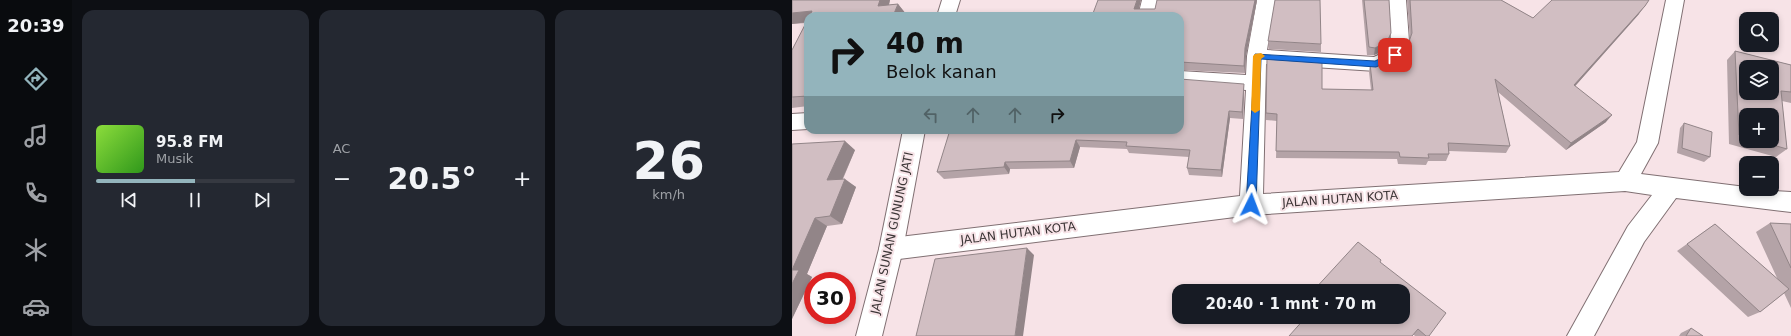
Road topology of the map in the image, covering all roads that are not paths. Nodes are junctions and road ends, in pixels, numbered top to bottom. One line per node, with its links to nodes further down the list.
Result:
1 (951, 0): 6 (street)
2 (1151, 0): 7 (street)
3 (1266, 0): 8 (street)
4 (1397, 0): 8 (street)
5 (1675, 0): 14 (street)
6 (947, 12)
7 (1148, 12)
8 (1257, 56): 10 (street)
9 (1184, 78): 10 (street)
10 (1256, 83): 17 (street)
11 (804, 121): 12 (street)
12 (792, 122)
13 (913, 134): 18 (street, JALAN SUNAN GUNUNG JATI)
14 (1625, 181): 15 (street, JALAN HUTAN KOTA); 17 (street, JALAN HUTAN KOTA)
15 (1671, 188): 16 (street, JALAN HUTAN KOTA); 20 (street)
16 (1791, 202)
17 (1251, 205): 18 (street, JALAN HUTAN KOTA)
18 (891, 249): 19 (street, JALAN SUNAN GUNUNG JATI)
19 (869, 336)
20 (1580, 336)

